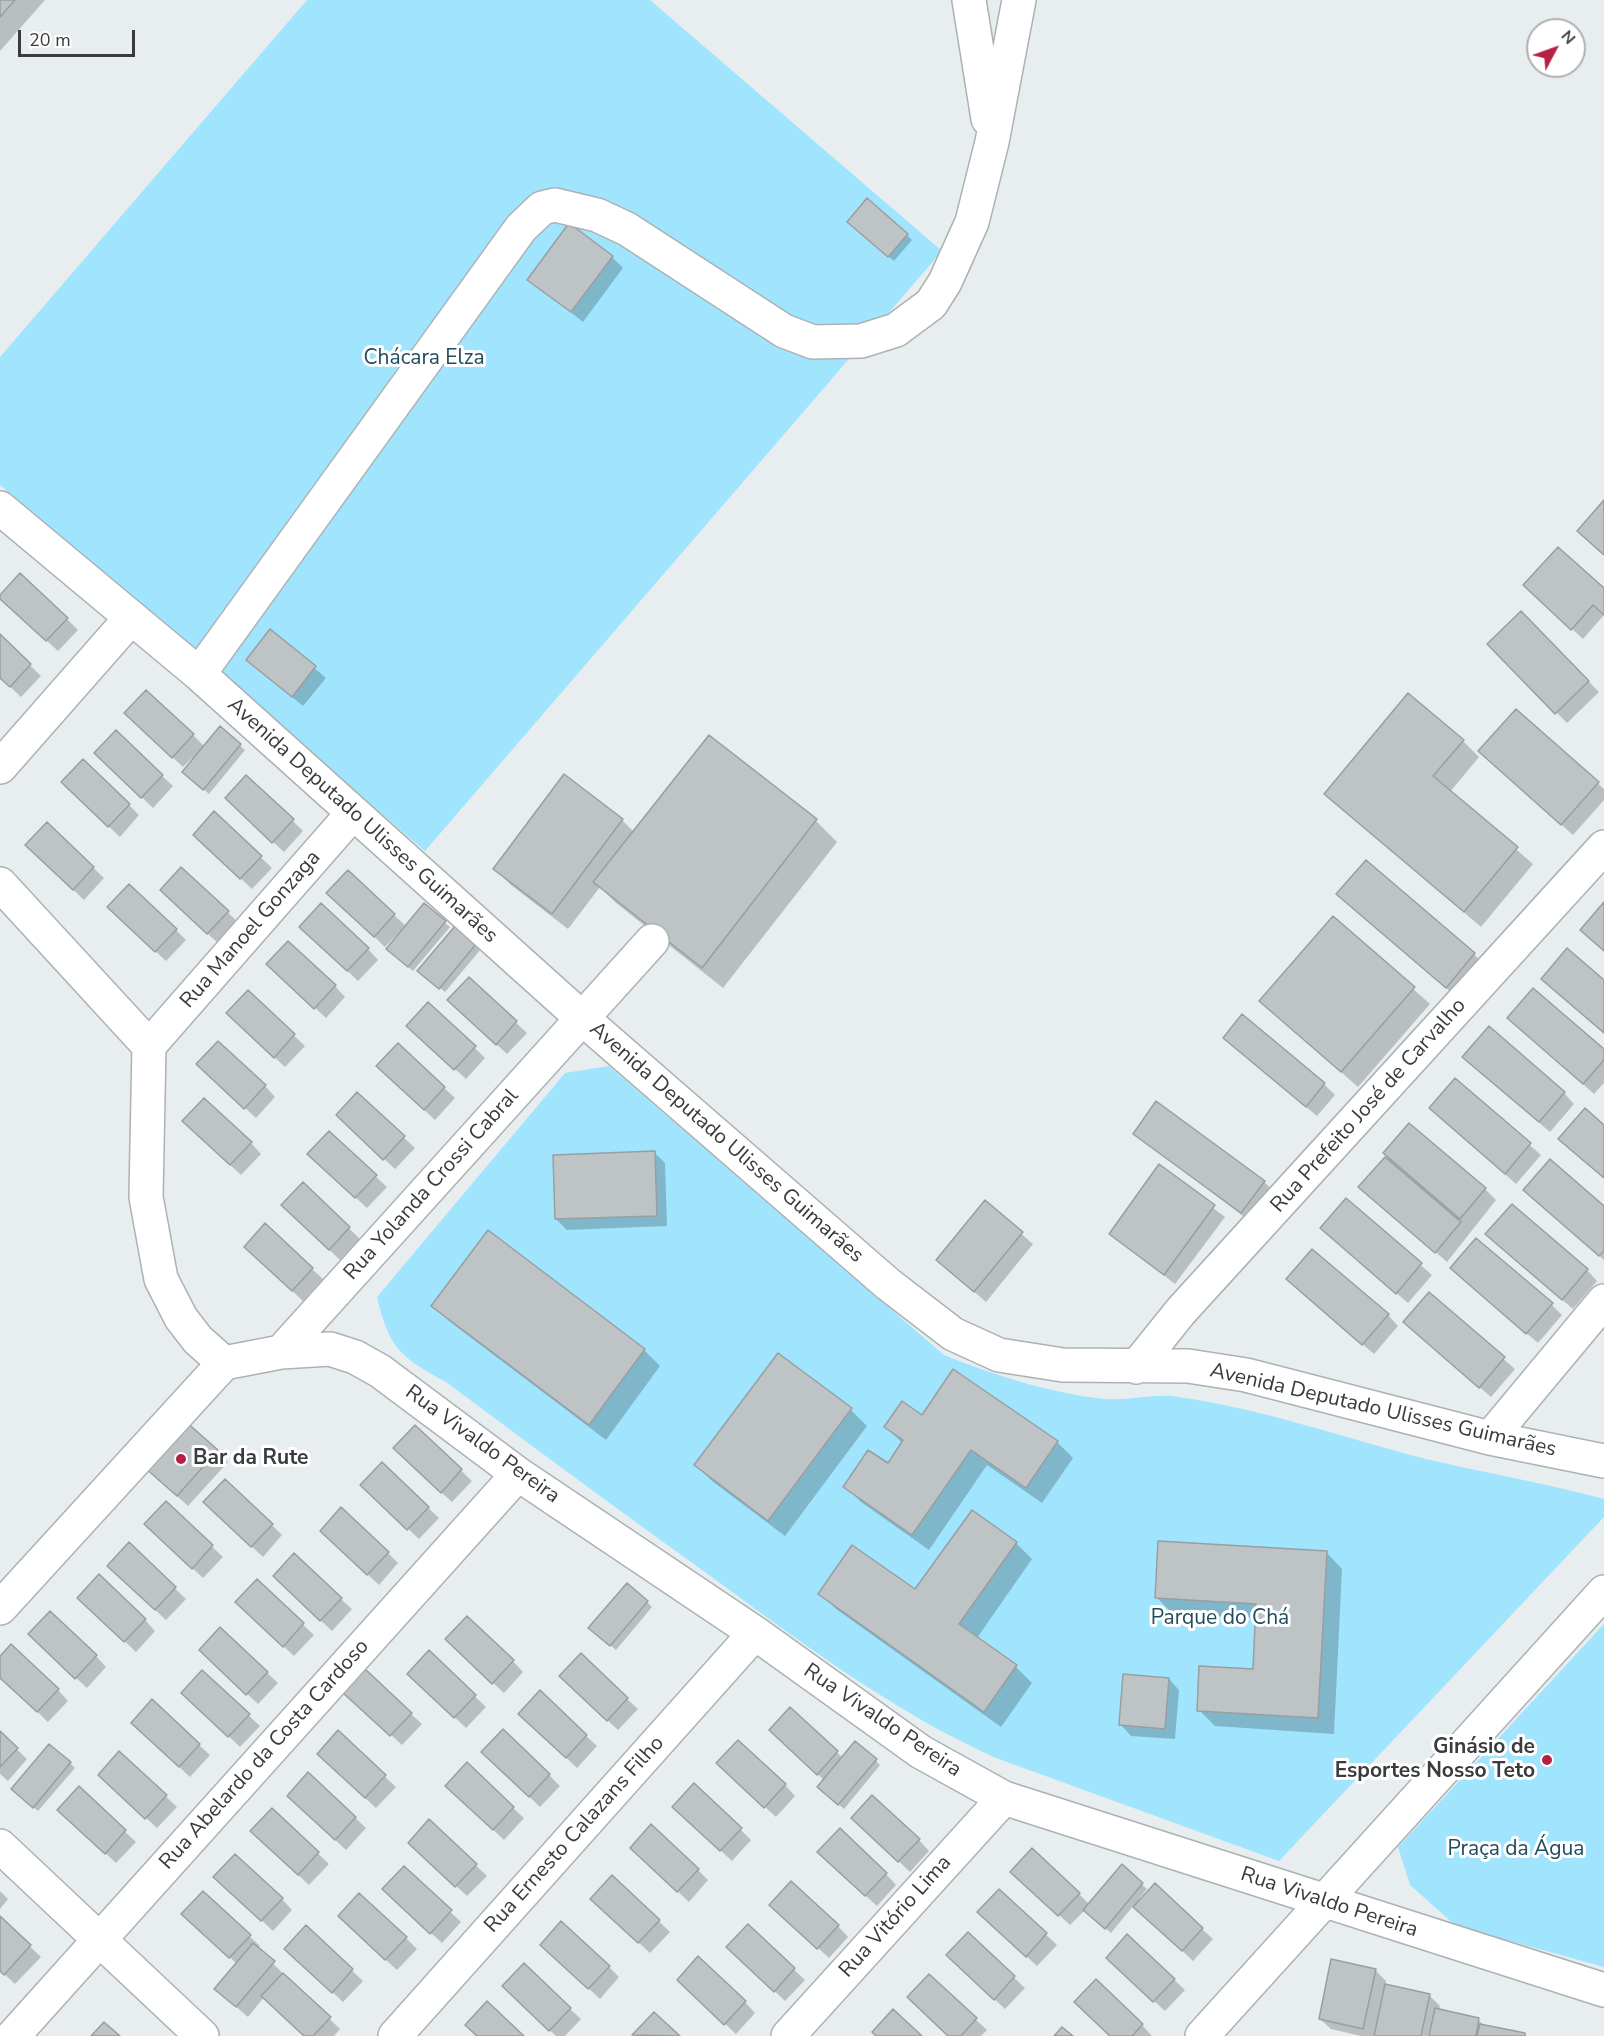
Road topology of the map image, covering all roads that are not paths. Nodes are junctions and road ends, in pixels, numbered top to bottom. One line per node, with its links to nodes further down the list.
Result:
1 (969, 0): 3 (street)
2 (1019, 0): 3 (street)
3 (992, 142): 6 (street)
4 (0, 508): 5 (street, Avenida Deputado Ulisses Guimarães)
5 (131, 618): 6 (street, Avenida Deputado Ulisses Guimarães); 7 (street)
6 (199, 674): 8 (street, Avenida Deputado Ulisses Guimarães)
7 (0, 767)
8 (353, 813): 12 (street, Avenida Deputado Ulisses Guimarães); 13 (street, Rua Manoel Gonzaga)
9 (1604, 847): 17 (street, Rua Prefeito José de Carvalho)
10 (0, 884): 13 (street)
11 (652, 941): 12 (street, Rua Yolanda Crossi Cabral)
12 (583, 1019): 15 (street, Rua Yolanda Crossi Cabral); 17 (street, Avenida Deputado Ulisses Guimarães)
13 (149, 1046): 16 (street)
14 (1604, 1301): 18 (street)
15 (281, 1352): 16 (street, Rua Vivaldo Pereira); 20 (street, Rua Vivaldo Pereira)
16 (224, 1363): 22 (street)
17 (1136, 1367): 18 (street, Avenida Deputado Ulisses Guimarães)
18 (1490, 1438): 19 (street, Avenida Deputado Ulisses Guimarães)
19 (1604, 1461)
20 (518, 1474): 23 (street, Rua Vivaldo Pereira); 27 (street, Rua Abelardo da Costa Cardoso)
21 (1604, 1592): 26 (street)
22 (0, 1608)
23 (755, 1634): 24 (street, Rua Vivaldo Pereira); 31 (street, Rua Ernesto Calazans Filho)
24 (1004, 1798): 26 (street, Rua Vivaldo Pereira); 32 (street, Rua Vitório Lima)
25 (0, 1846): 27 (street)
26 (1322, 1901): 28 (street, Rua Vivaldo Pereira); 33 (street)
27 (100, 1940): 29 (street, Rua Abelardo da Costa Cardoso); 30 (street)
28 (1604, 1990)
29 (13, 2036)
30 (202, 2036)
31 (395, 2036)
32 (788, 2036)
33 (1202, 2036)

